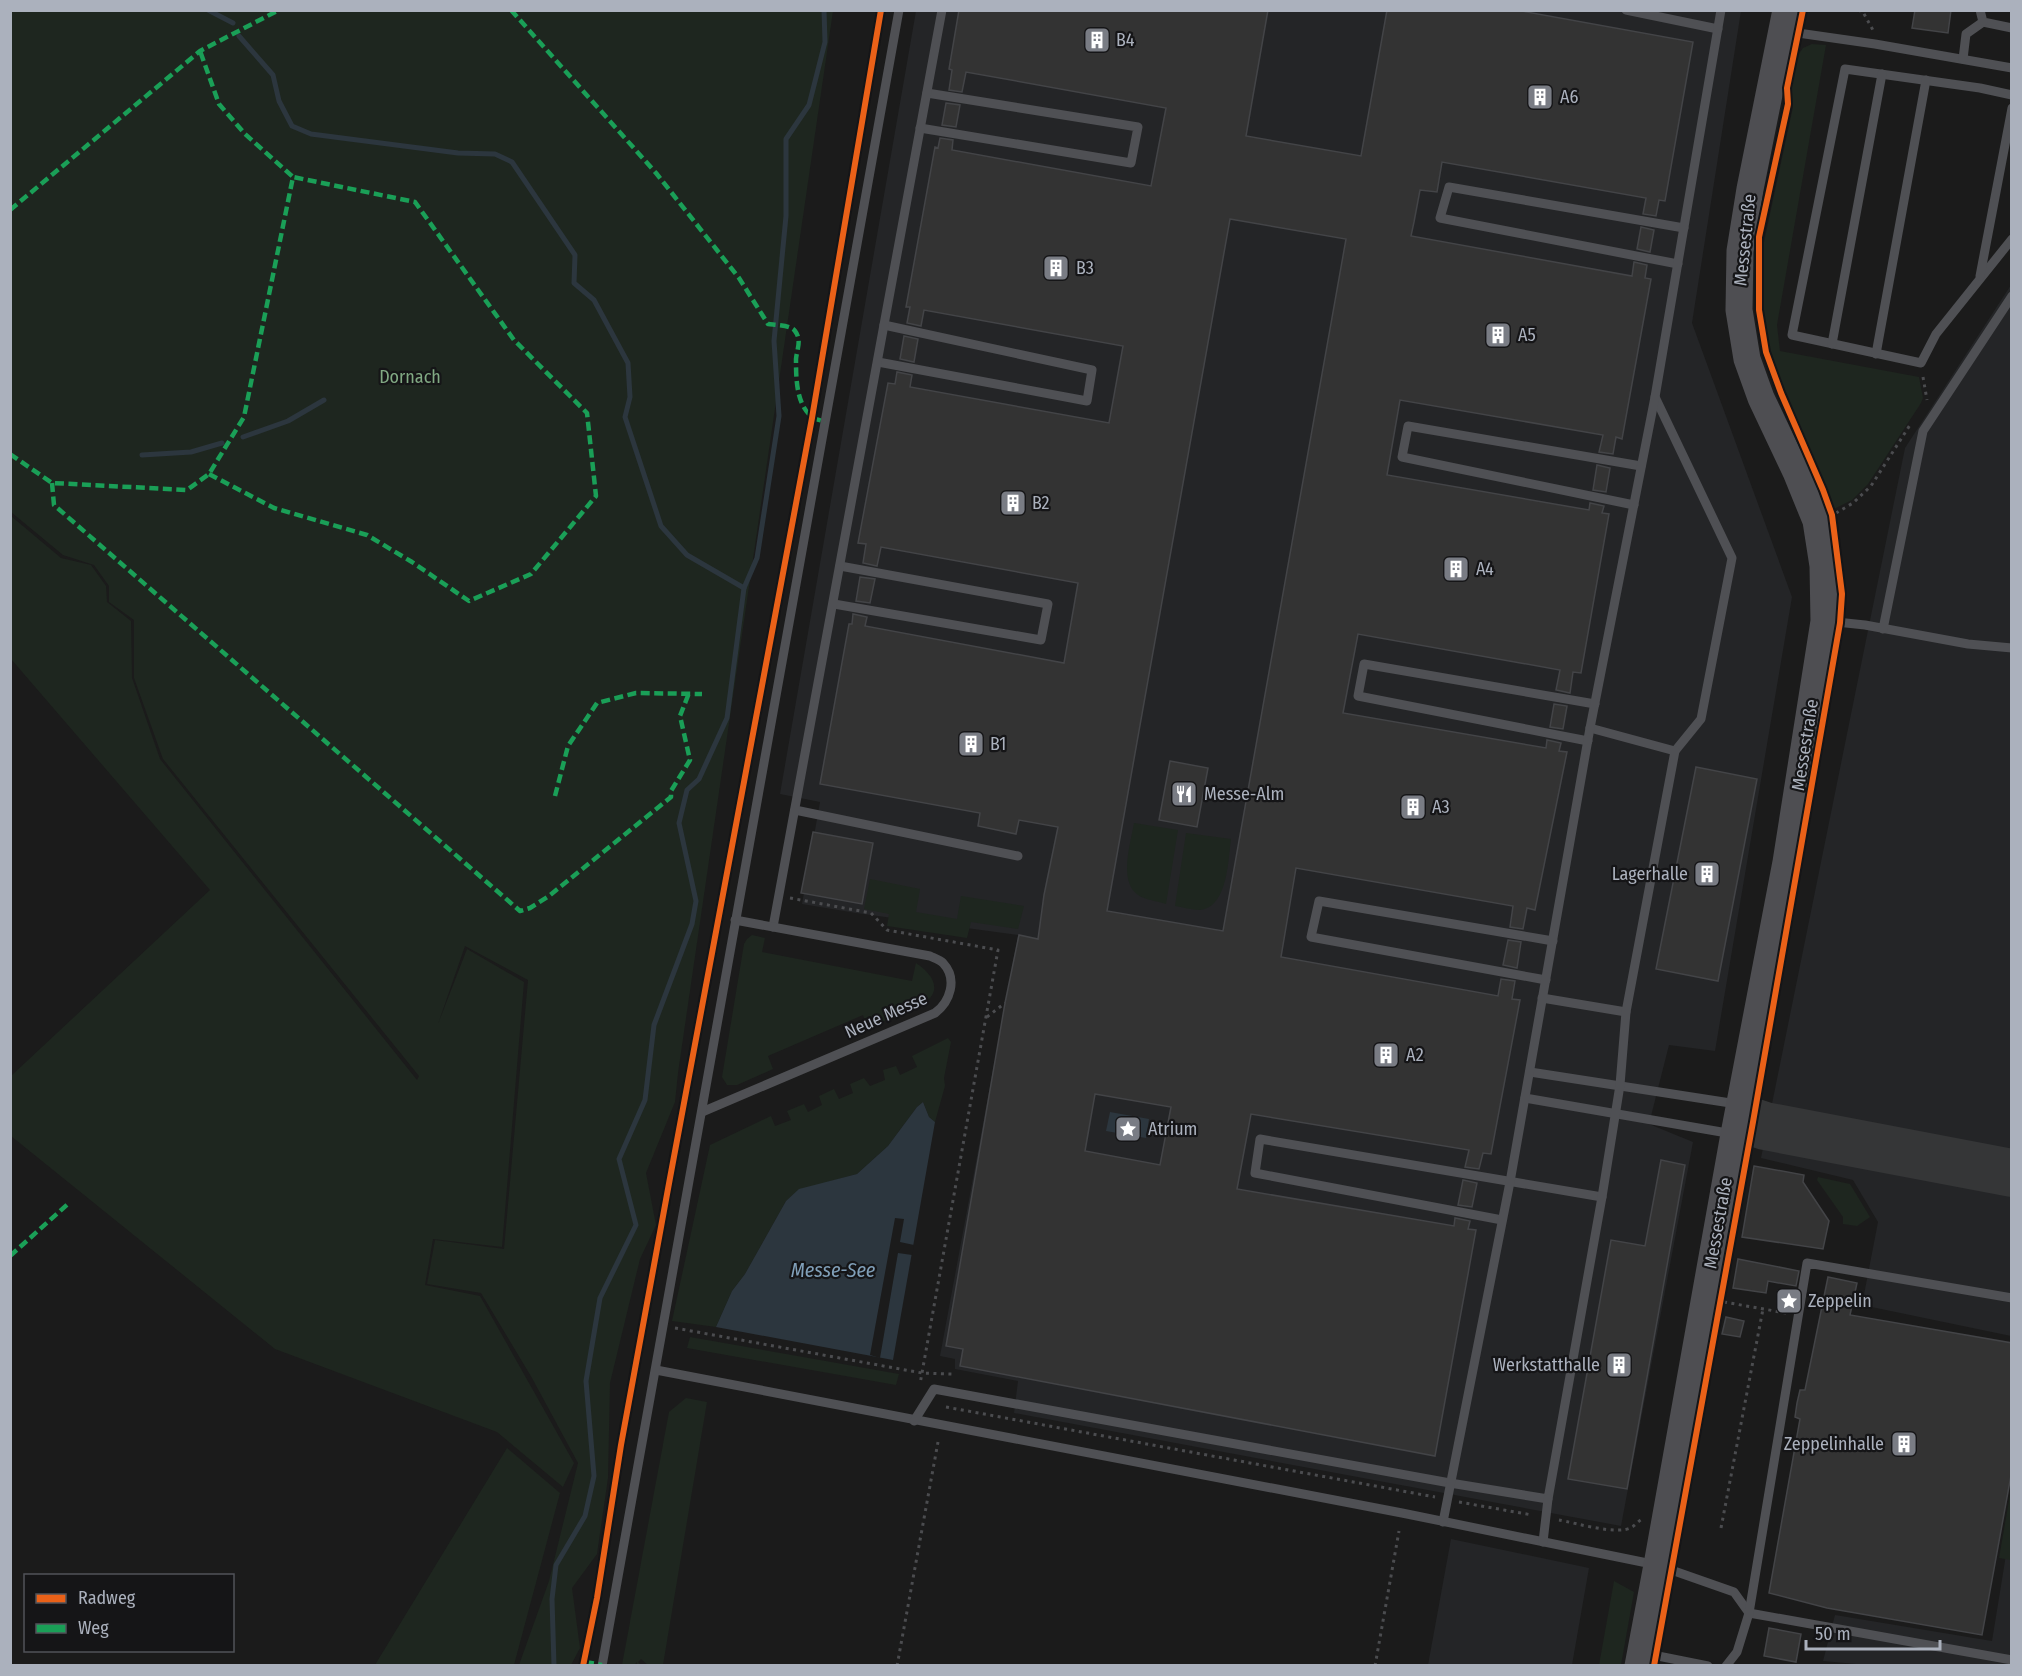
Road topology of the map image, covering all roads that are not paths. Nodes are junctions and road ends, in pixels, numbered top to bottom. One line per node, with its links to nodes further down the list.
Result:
1 (899, 10): 41 (lane)
2 (942, 10): 14 (lane)
3 (1626, 10): 9 (lane)
4 (1721, 10): 9 (lane)
5 (1980, 10): 7 (lane)
6 (1784, 21): 10 (lane); 32 (street, Messestraße)
7 (1983, 22): 8 (lane); 10 (lane)
8 (2011, 28)
9 (1718, 29): 18 (lane)
10 (1963, 59): 11 (lane)
11 (2012, 68)
12 (1882, 74): 13 (lane); 24 (lane); 24 (lane)
13 (1926, 80): 15 (lane); 25 (lane)
14 (927, 93): 17 (lane); 17 (lane)
15 (2012, 95)
16 (2012, 108): 21 (lane)
17 (920, 128): 23 (lane)
18 (1684, 228): 20 (lane); 20 (lane)
19 (2012, 239): 21 (lane)
20 (1678, 264): 27 (lane)
21 (1980, 279): 25 (lane)
22 (2012, 296): 33 (lane)
23 (884, 325): 26 (lane); 26 (lane)
24 (1832, 344): 25 (lane)
25 (1876, 354)
26 (878, 362): 30 (lane)
27 (1655, 397): 28 (lane); 38 (lane)
28 (1641, 466): 29 (lane); 29 (lane)
29 (1634, 505): 35 (lane)
30 (840, 566): 31 (lane); 31 (lane)
31 (834, 604): 39 (lane)
32 (1824, 621): 33 (lane); 52 (street, Messestraße)
33 (1883, 628): 34 (lane)
34 (2012, 648)
35 (1595, 704): 36 (lane); 37 (lane)
36 (1590, 728): 37 (lane); 38 (lane)
37 (1588, 741): 43 (lane)
38 (1675, 751): 46 (lane)
39 (795, 810): 40 (lane); 42 (lane)
40 (1018, 856)
41 (735, 920): 42 (lane, Neue Messe); 50 (lane)
42 (773, 927): 50 (lane, Neue Messe)
43 (1553, 941): 44 (lane); 44 (lane)
44 (1546, 980): 45 (lane)
45 (1542, 998): 46 (lane); 47 (lane)
46 (1626, 1012): 48 (lane)
47 (1530, 1072): 48 (lane); 49 (lane)
48 (1620, 1085): 51 (lane); 52 (lane)
49 (1525, 1098): 51 (lane); 53 (lane)
50 (702, 1112): 57 (lane)
51 (1616, 1114): 52 (lane); 54 (lane)
52 (1741, 1120): 63 (street, Messestraße)
53 (1510, 1182): 54 (lane); 55 (lane); 55 (lane)
54 (1602, 1197): 60 (lane)
55 (1502, 1220): 59 (lane)
56 (2012, 1298): 64 (lane)
57 (656, 1370): 58 (lane); 67 (lane)
58 (915, 1421): 59 (lane); 61 (lane)
59 (1450, 1483): 60 (lane); 61 (lane)
60 (1548, 1499): 62 (lane)
61 (1443, 1522): 62 (lane)
62 (1543, 1542): 63 (lane)
63 (1658, 1565): 64 (lane); 65 (street, Messestraße)
64 (1749, 1613): 66 (lane); 69 (lane)
65 (1639, 1659): 68 (lane)
66 (2012, 1660)
67 (602, 1665)
68 (1708, 1665)
69 (1726, 1665)

